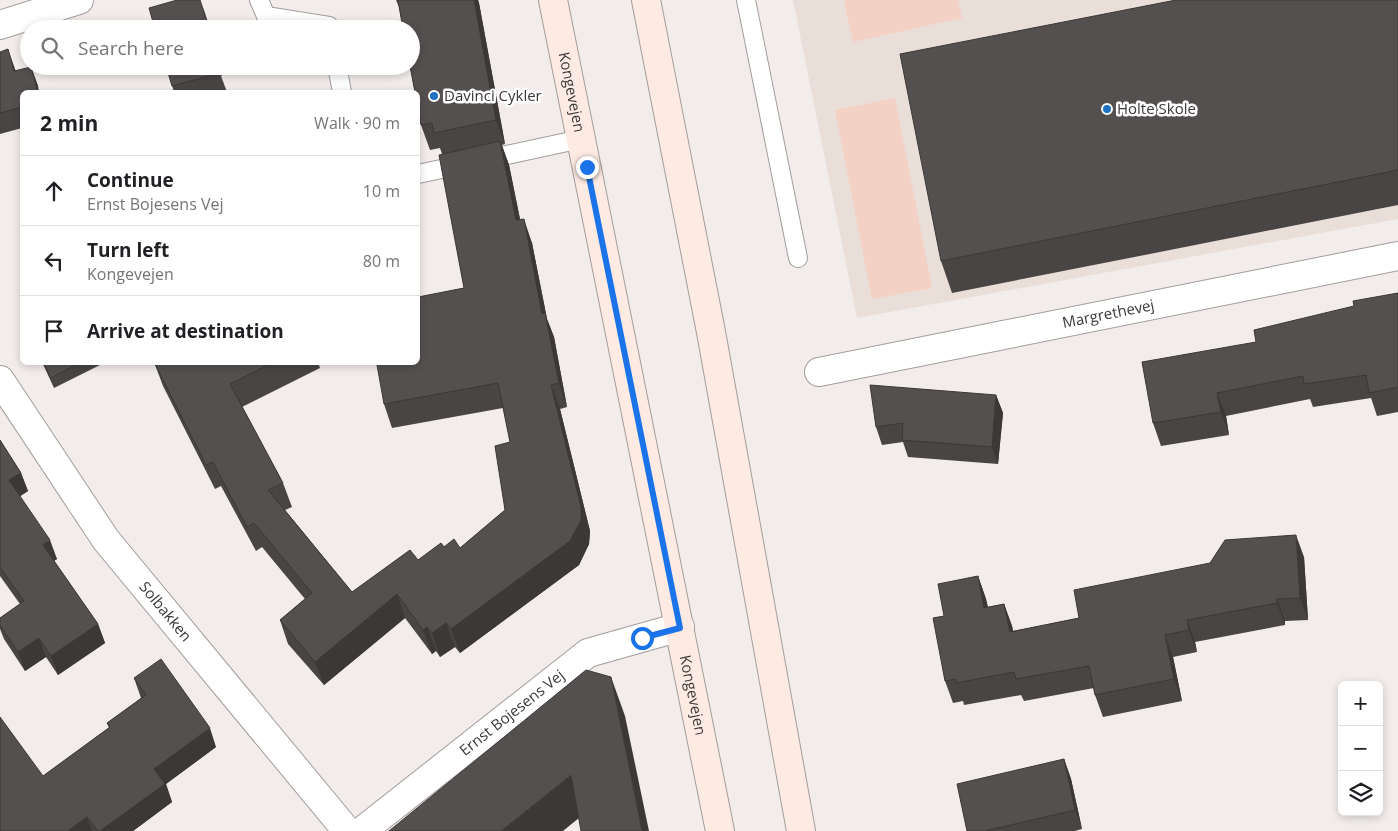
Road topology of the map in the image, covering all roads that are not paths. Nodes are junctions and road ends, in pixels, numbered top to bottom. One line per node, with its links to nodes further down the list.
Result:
1 (79, 0): 7 (street)
2 (259, 0): 6 (lane)
3 (553, 0): 10 (main road, Kongevejen)
4 (646, 0): 20 (main road)
5 (746, 0): 13 (lane)
6 (291, 20)
7 (0, 25)
8 (339, 75): 9 (lane)
9 (342, 90)
10 (581, 139): 11 (lane); 16 (main road, Kongevejen)
11 (420, 174)
12 (1398, 256): 14 (street, Margrethevej)
13 (798, 258)
14 (819, 372)
15 (0, 380): 17 (street, Solbakken)
16 (680, 628): 18 (street, Ernst Bojesens Vej); 19 (main road, Kongevejen)
17 (347, 831)
18 (362, 831)
19 (720, 831)
20 (801, 831)

